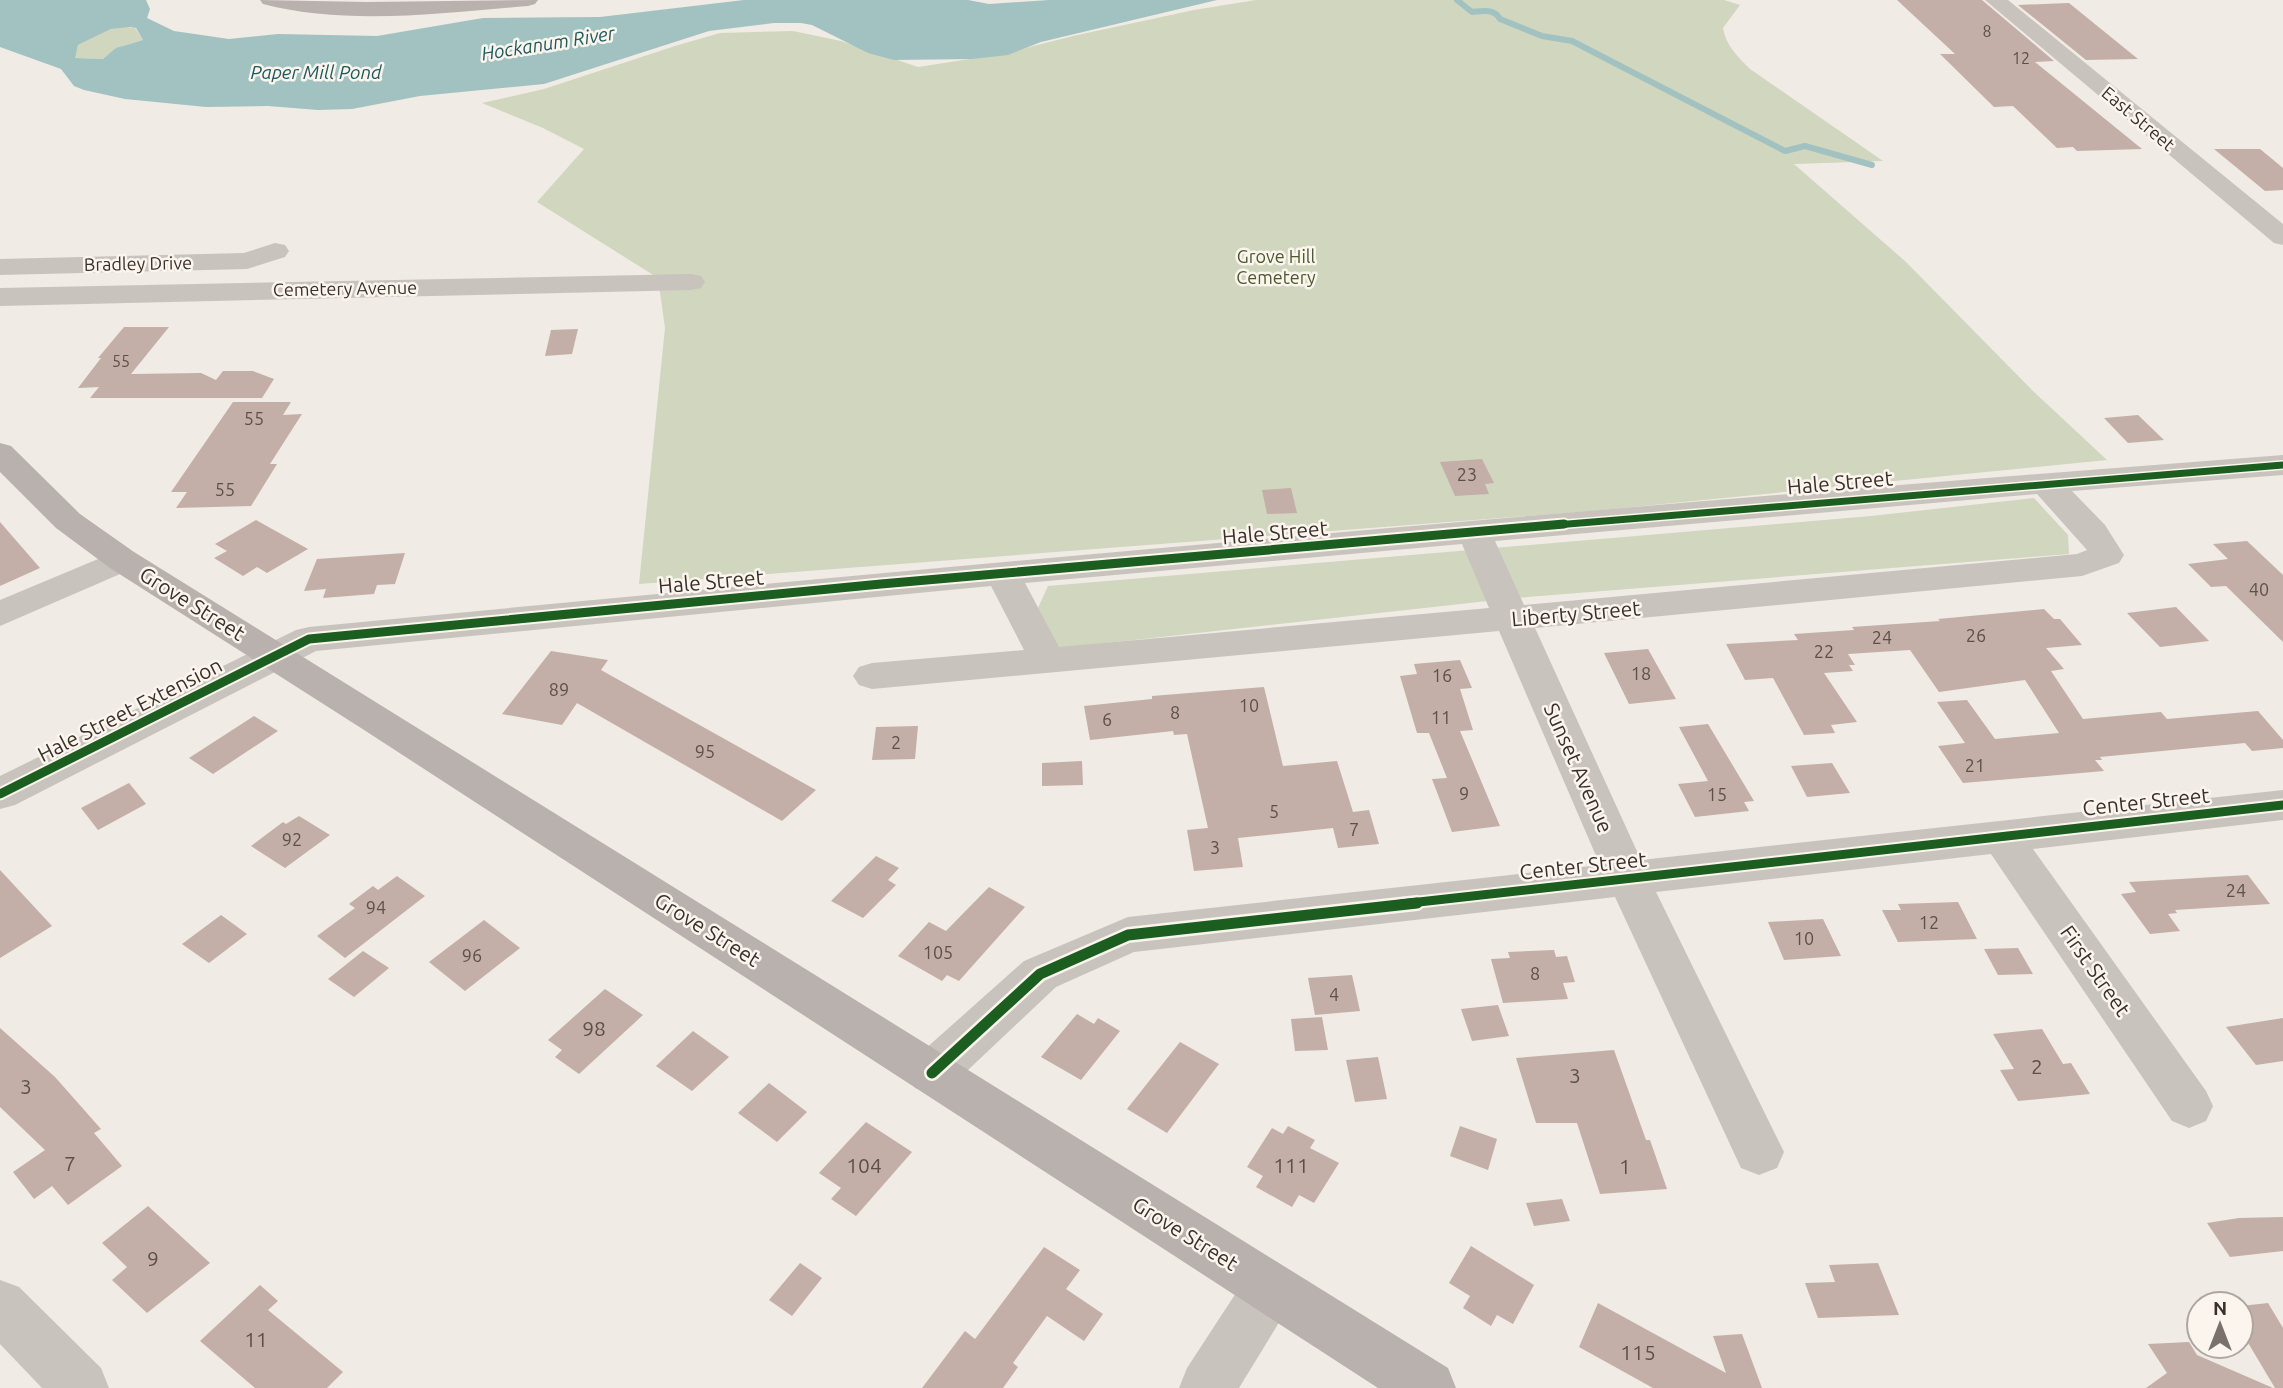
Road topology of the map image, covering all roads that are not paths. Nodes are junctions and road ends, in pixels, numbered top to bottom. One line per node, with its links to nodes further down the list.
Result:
1 (270, 0): 2 (main road)
2 (528, 0)
3 (1995, 0): 4 (street, East Street)
4 (2283, 237)
5 (275, 251): 6 (street, Bradley Drive)
6 (0, 267)
7 (691, 282): 8 (street, Cemetery Avenue)
8 (0, 297)
9 (0, 453): 13 (main road, Grove Street)
10 (2283, 465): 11 (street, Hale Street)
11 (2046, 483): 12 (street, Hale Street); 16 (street, Liberty Street)
12 (1474, 533): 14 (street, Hale Street); 16 (street, Sunset Avenue)
13 (122, 561): 15 (street); 17 (main road, Grove Street)
14 (1003, 574): 17 (street, Hale Street); 18 (street)
15 (0, 614)
16 (1511, 620): 18 (street, Liberty Street); 23 (street, Sunset Avenue)
17 (275, 656): 20 (street, Hale Street Extension); 24 (main road, Grove Street)
18 (1048, 661): 19 (street, Liberty Street)
19 (872, 676)
20 (0, 794)
21 (2283, 805): 22 (street, Center Street)
22 (2001, 836): 23 (street, Center Street); 25 (street, First Street)
23 (1628, 879): 24 (street, Center Street); 26 (street, Sunset Avenue)
24 (932, 1073): 27 (main road, Grove Street)
25 (2189, 1106)
26 (1759, 1152)
27 (1270, 1288): 30 (street); 31 (main road, Grove Street)
28 (0, 1306): 29 (street)
29 (81, 1388)
30 (1207, 1388)
31 (1428, 1388)

